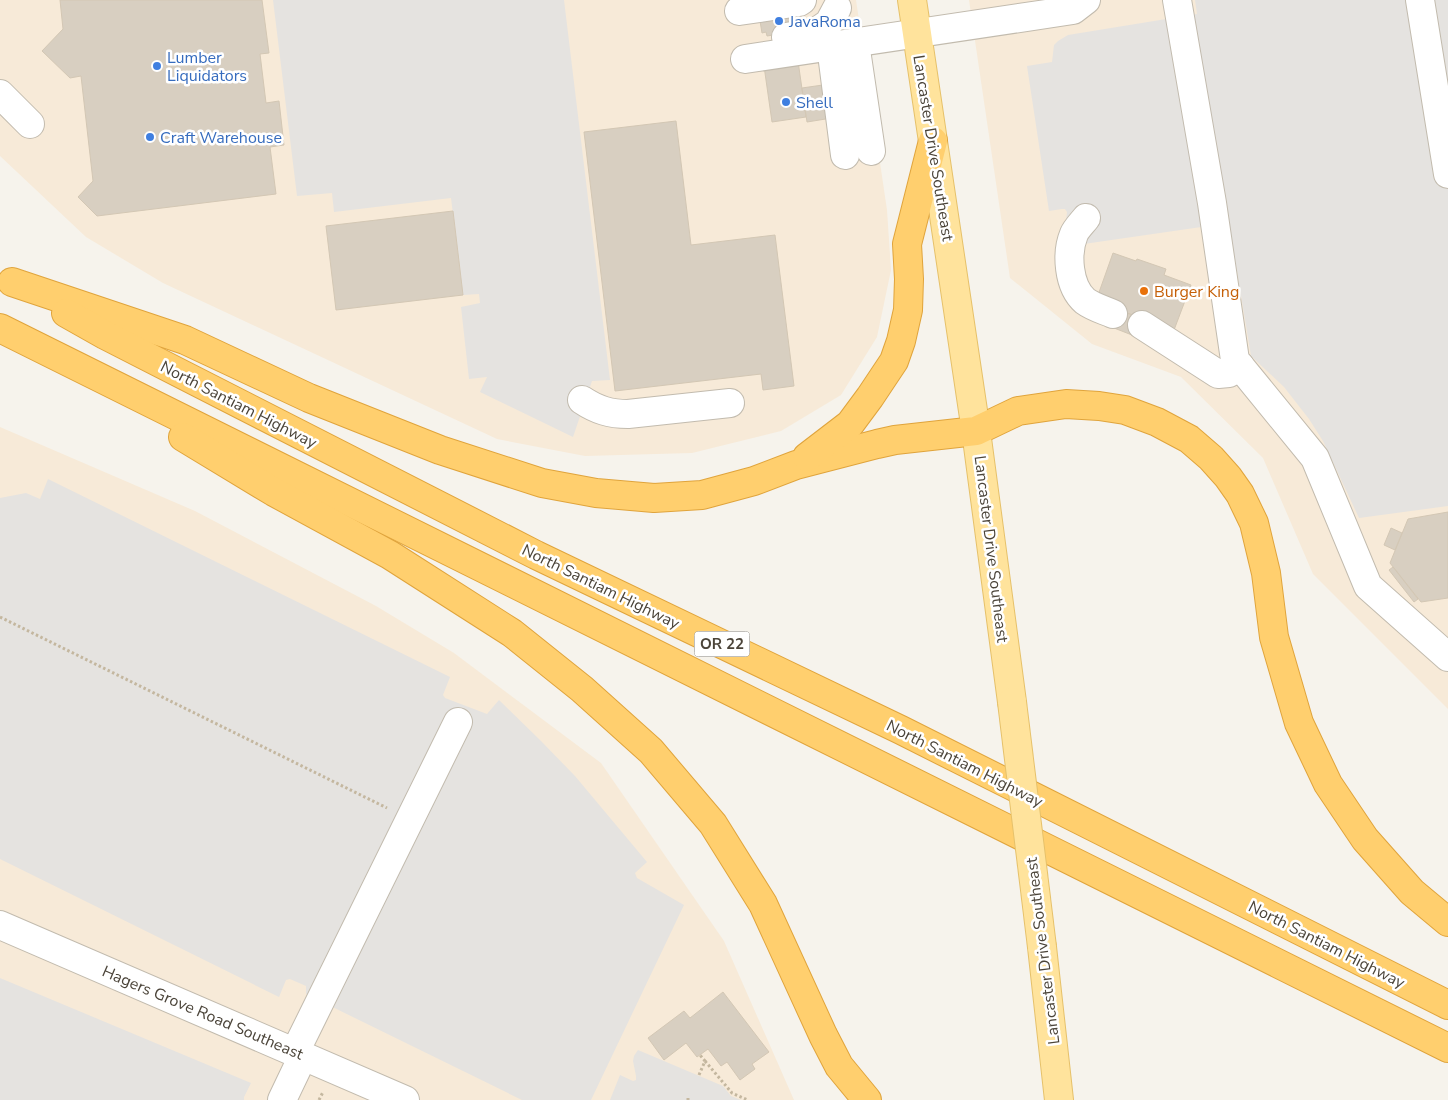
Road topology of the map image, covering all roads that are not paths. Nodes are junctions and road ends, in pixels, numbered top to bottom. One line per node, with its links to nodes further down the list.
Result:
1 (802, 0): 8 (street)
2 (912, 0): 9 (main road, Lancaster Drive Southeast)
3 (1086, 0): 7 (street)
4 (1177, 0): 21 (street)
5 (1420, 0): 14 (street)
6 (837, 4): 10 (street); 10 (street)
7 (1003, 10): 9 (street)
8 (739, 11)
9 (916, 34): 10 (street); 13 (main road, Lancaster Drive Southeast)
10 (836, 45): 10 (street)
11 (0, 94): 12 (street)
12 (30, 124)
13 (932, 141): 24 (main road, Lancaster Drive Southeast); 25 (highway)
14 (1448, 174)
15 (1086, 218): 17 (street)
16 (6, 279): 25 (highway); 30 (highway, North Santiam Highway / OR 22)
17 (1113, 314)
18 (1142, 324): 21 (street)
19 (0, 328): 20 (highway, OR 22)
20 (24, 340): 31 (highway, OR 22); 35 (highway)
21 (1240, 366): 26 (street)
22 (582, 400): 23 (street)
23 (730, 403)
24 (976, 431): 25 (highway); 28 (highway); 36 (main road, Lancaster Drive Southeast, bridge)
25 (796, 465)
26 (1448, 657)
27 (458, 722): 32 (street)
28 (1448, 922)
29 (0, 925): 32 (street, Hagers Grove Road Southeast)
30 (1448, 1005)
31 (1448, 1048)
32 (299, 1054): 33 (street); 34 (street, Hagers Grove Road Southeast)
33 (282, 1100)
34 (405, 1100)
35 (867, 1100)
36 (1059, 1100)

